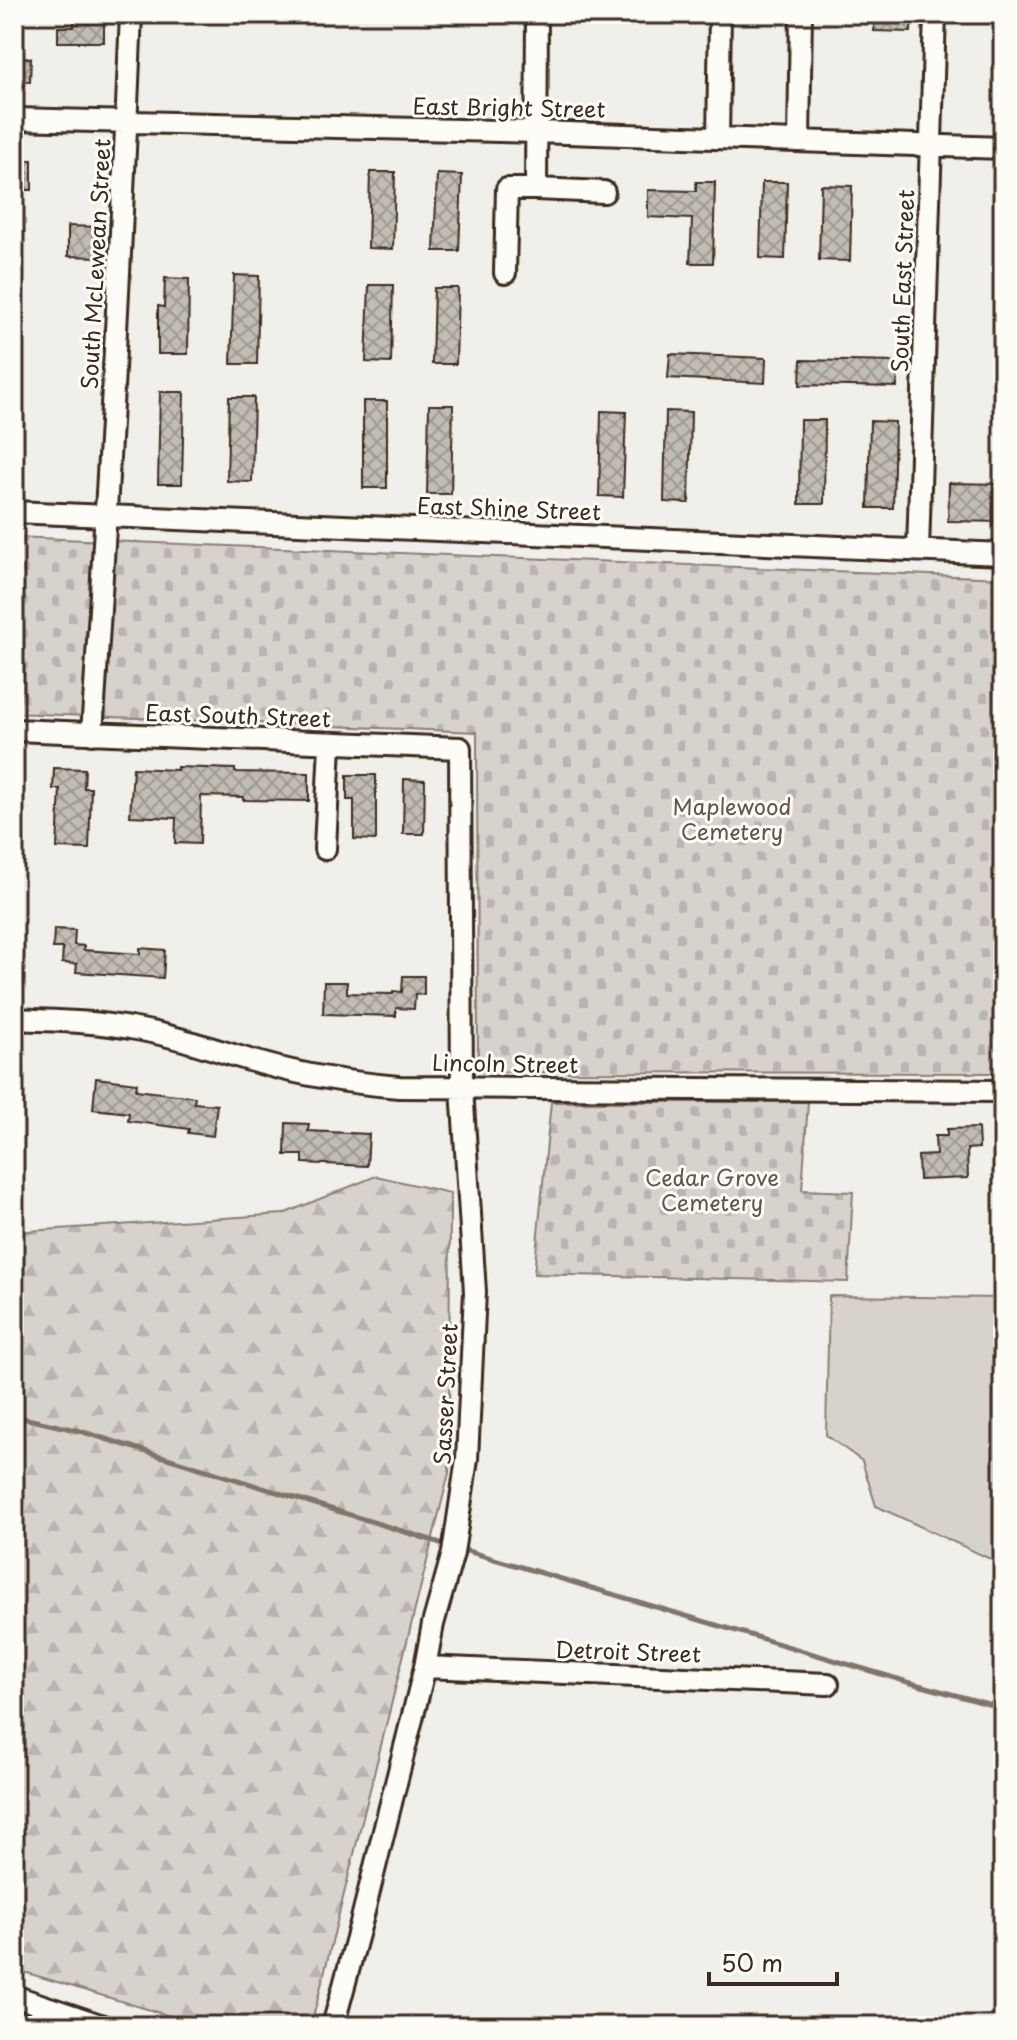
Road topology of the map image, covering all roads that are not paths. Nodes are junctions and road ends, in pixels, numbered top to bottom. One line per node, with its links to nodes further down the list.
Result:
1 (131, 14): 7 (street, South McLewean Street)
2 (537, 14): 8 (street)
3 (720, 14): 9 (street)
4 (801, 14): 10 (street)
5 (935, 14): 11 (street, South East Street)
6 (14, 119): 7 (street, East Bright Street)
7 (127, 123): 8 (street, East Bright Street); 17 (street, South McLewean Street)
8 (537, 132): 9 (street, East Bright Street); 13 (street)
9 (718, 138): 10 (street, East Bright Street)
10 (799, 141): 11 (street, East Bright Street)
11 (931, 146): 12 (street, East Bright Street); 18 (street, South East Street)
12 (1003, 148)
13 (536, 189): 14 (street); 15 (street)
14 (604, 192)
15 (505, 273)
16 (14, 512): 17 (street, East Shine Street)
17 (107, 516): 18 (street, East Shine Street); 21 (street, South McLewean Street)
18 (918, 550): 19 (street, East Shine Street)
19 (1003, 554)
20 (14, 730): 21 (street, East South Street)
21 (92, 734): 22 (street, East South Street)
22 (330, 744): 23 (street, East South Street); 24 (street)
23 (460, 748): 26 (street, Sasser Street)
24 (325, 849)
25 (14, 1019): 26 (street, Lincoln Street)
26 (462, 1088): 27 (street, Lincoln Street); 28 (street, Sasser Street)
27 (1003, 1091)
28 (425, 1667): 29 (street, Detroit Street); 32 (street, Sasser Street)
29 (828, 1684)
30 (14, 1996): 31 (street)
31 (103, 2026)
32 (333, 2026)

